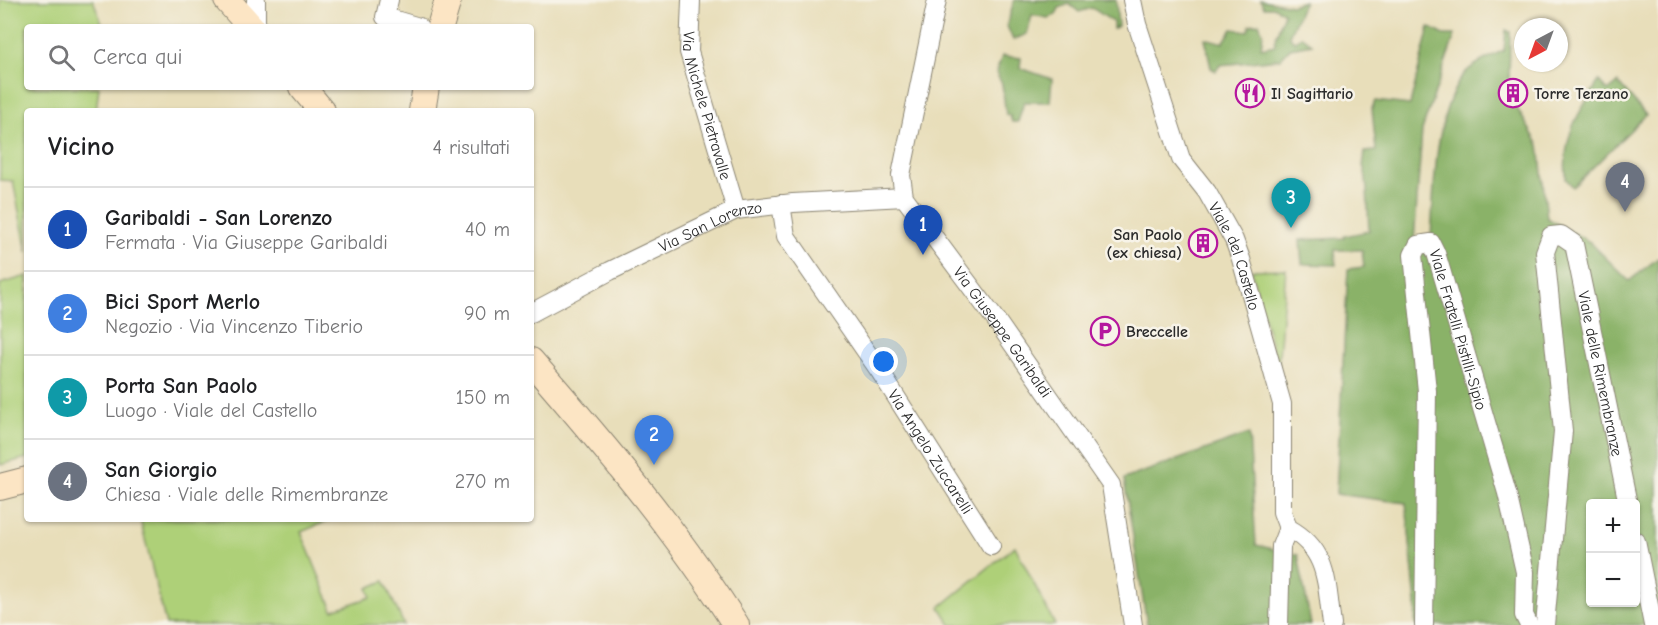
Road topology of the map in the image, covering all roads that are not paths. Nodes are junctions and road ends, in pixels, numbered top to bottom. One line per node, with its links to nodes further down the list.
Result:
1 (227, 0): 8 (main road)
2 (256, 0): 9 (street)
3 (389, 0): 10 (street)
4 (448, 0): 11 (main road)
5 (691, 0): 16 (street, Via Michele Pietravalle)
6 (937, 0): 14 (street)
7 (1132, 0): 22 (street, Viale del Castello)
8 (248, 24)
9 (256, 24)
10 (409, 24)
11 (441, 24)
12 (304, 90): 13 (main road)
13 (320, 108)
14 (904, 197): 15 (street, Via San Lorenzo); 26 (street, Via Giuseppe Garibaldi)
15 (781, 204): 16 (street, Via San Lorenzo); 23 (street, Via Angelo Zuccarelli)
16 (736, 210): 17 (street, Via San Lorenzo)
17 (534, 311)
18 (534, 364): 25 (main road)
19 (24, 481): 20 (main road)
20 (0, 487)
21 (1627, 499): 31 (street, Viale delle Rimembranze)
22 (1288, 528): 27 (street); 28 (street)
23 (991, 546)
24 (1638, 553): 32 (street)
25 (736, 625)
26 (1133, 625)
27 (1278, 625)
28 (1332, 625)
29 (1424, 625): 30 (street, Viale Fratelli Pistilli-Sipio)
30 (1530, 625)
31 (1545, 625)
32 (1653, 625)

